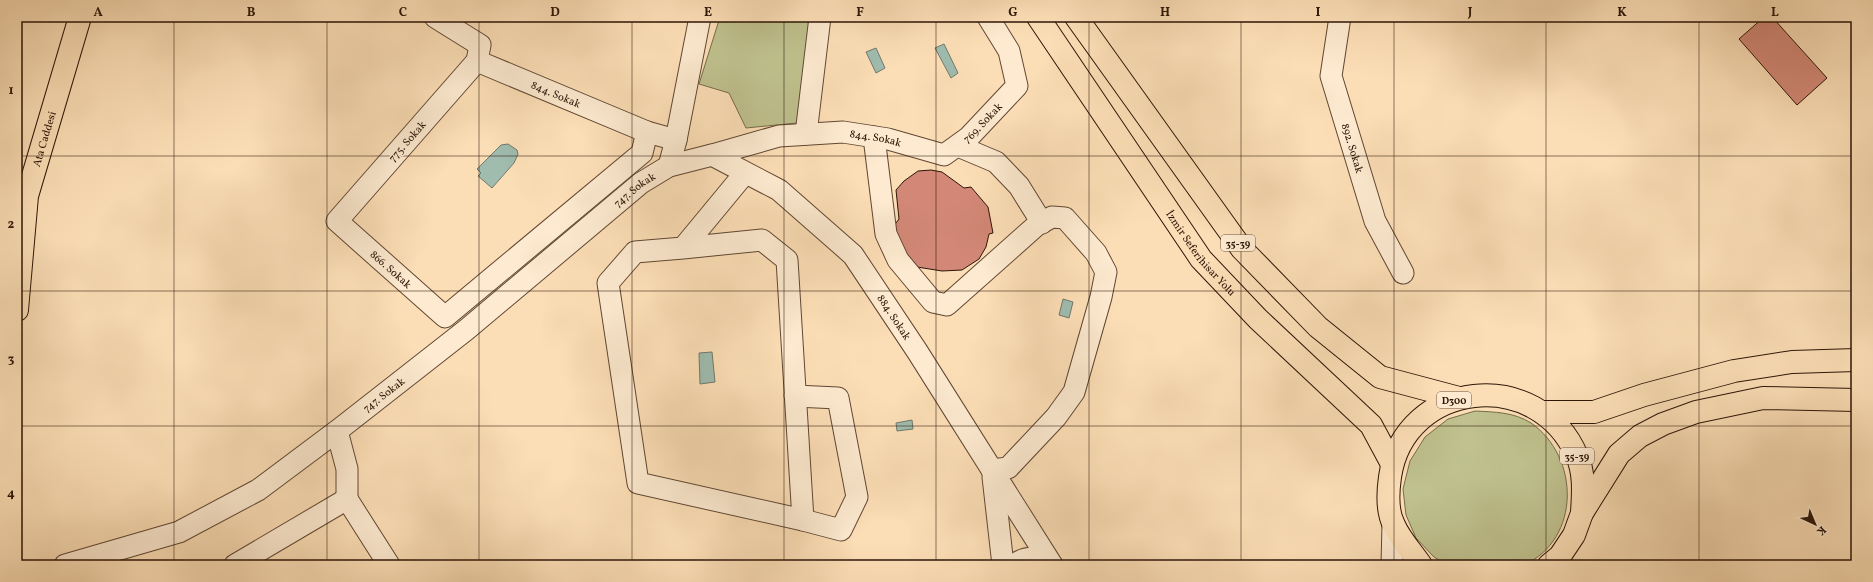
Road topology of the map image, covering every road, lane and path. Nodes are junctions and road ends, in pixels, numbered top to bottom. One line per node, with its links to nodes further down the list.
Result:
1 (80, 17): 18 (main road, Ata Caddesi)
2 (435, 17): 9 (street)
3 (700, 17): 13 (street)
4 (820, 17): 11 (street)
5 (988, 17): 14 (street, 769. Sokak)
6 (1038, 17): 30 (main road, İzmir Seferihisar Yolu)
7 (1076, 17): 26 (main road, 35-39)
8 (1340, 17): 22 (street, 892. Sokak)
9 (478, 61): 10 (street, 844. Sokak); 19 (street, 775. Sokak)
10 (646, 132): 13 (street, 844. Sokak); 19 (street, 866. Sokak)
11 (806, 134): 12 (street, 844. Sokak); 15 (street, 844. Sokak)
12 (874, 137): 14 (street, 844. Sokak); 20 (street)
13 (676, 140): 16 (street)
14 (951, 151): 20 (street, 844. Sokak)
15 (712, 155): 16 (street); 17 (street, 884. Sokak)
16 (669, 166): 29 (street, 747. Sokak)
17 (745, 173): 21 (street); 31 (street, 884. Sokak)
18 (22, 191): 23 (main road, Ata Caddesi)
19 (337, 221)
20 (1042, 223): 31 (street)
21 (682, 248): 25 (street); 34 (street)
22 (1403, 273)
23 (17, 310)
24 (1856, 360): 28 (main road)
25 (795, 396): 34 (street); 34 (street)
26 (1459, 398): 28 (main road, D300); 30 (main road, D300)
27 (1856, 400): 33 (main road)
28 (1542, 412): 33 (main road, 35-39)
29 (337, 431): 32 (street); 37 (street, 747. Sokak)
30 (1392, 464): 35 (main road, D300)
31 (992, 470): 40 (street); 42 (street, 884. Sokak)
32 (347, 500): 38 (street); 39 (street)
33 (1582, 512): 36 (main road)
34 (803, 520)
35 (1393, 524): 43 (street); 44 (main road, D300)
36 (1556, 562)
37 (65, 565)
38 (234, 565)
39 (389, 565)
40 (1003, 565)
41 (1014, 565): 42 (street)
42 (1052, 565)
43 (1392, 565)
44 (1421, 565)

